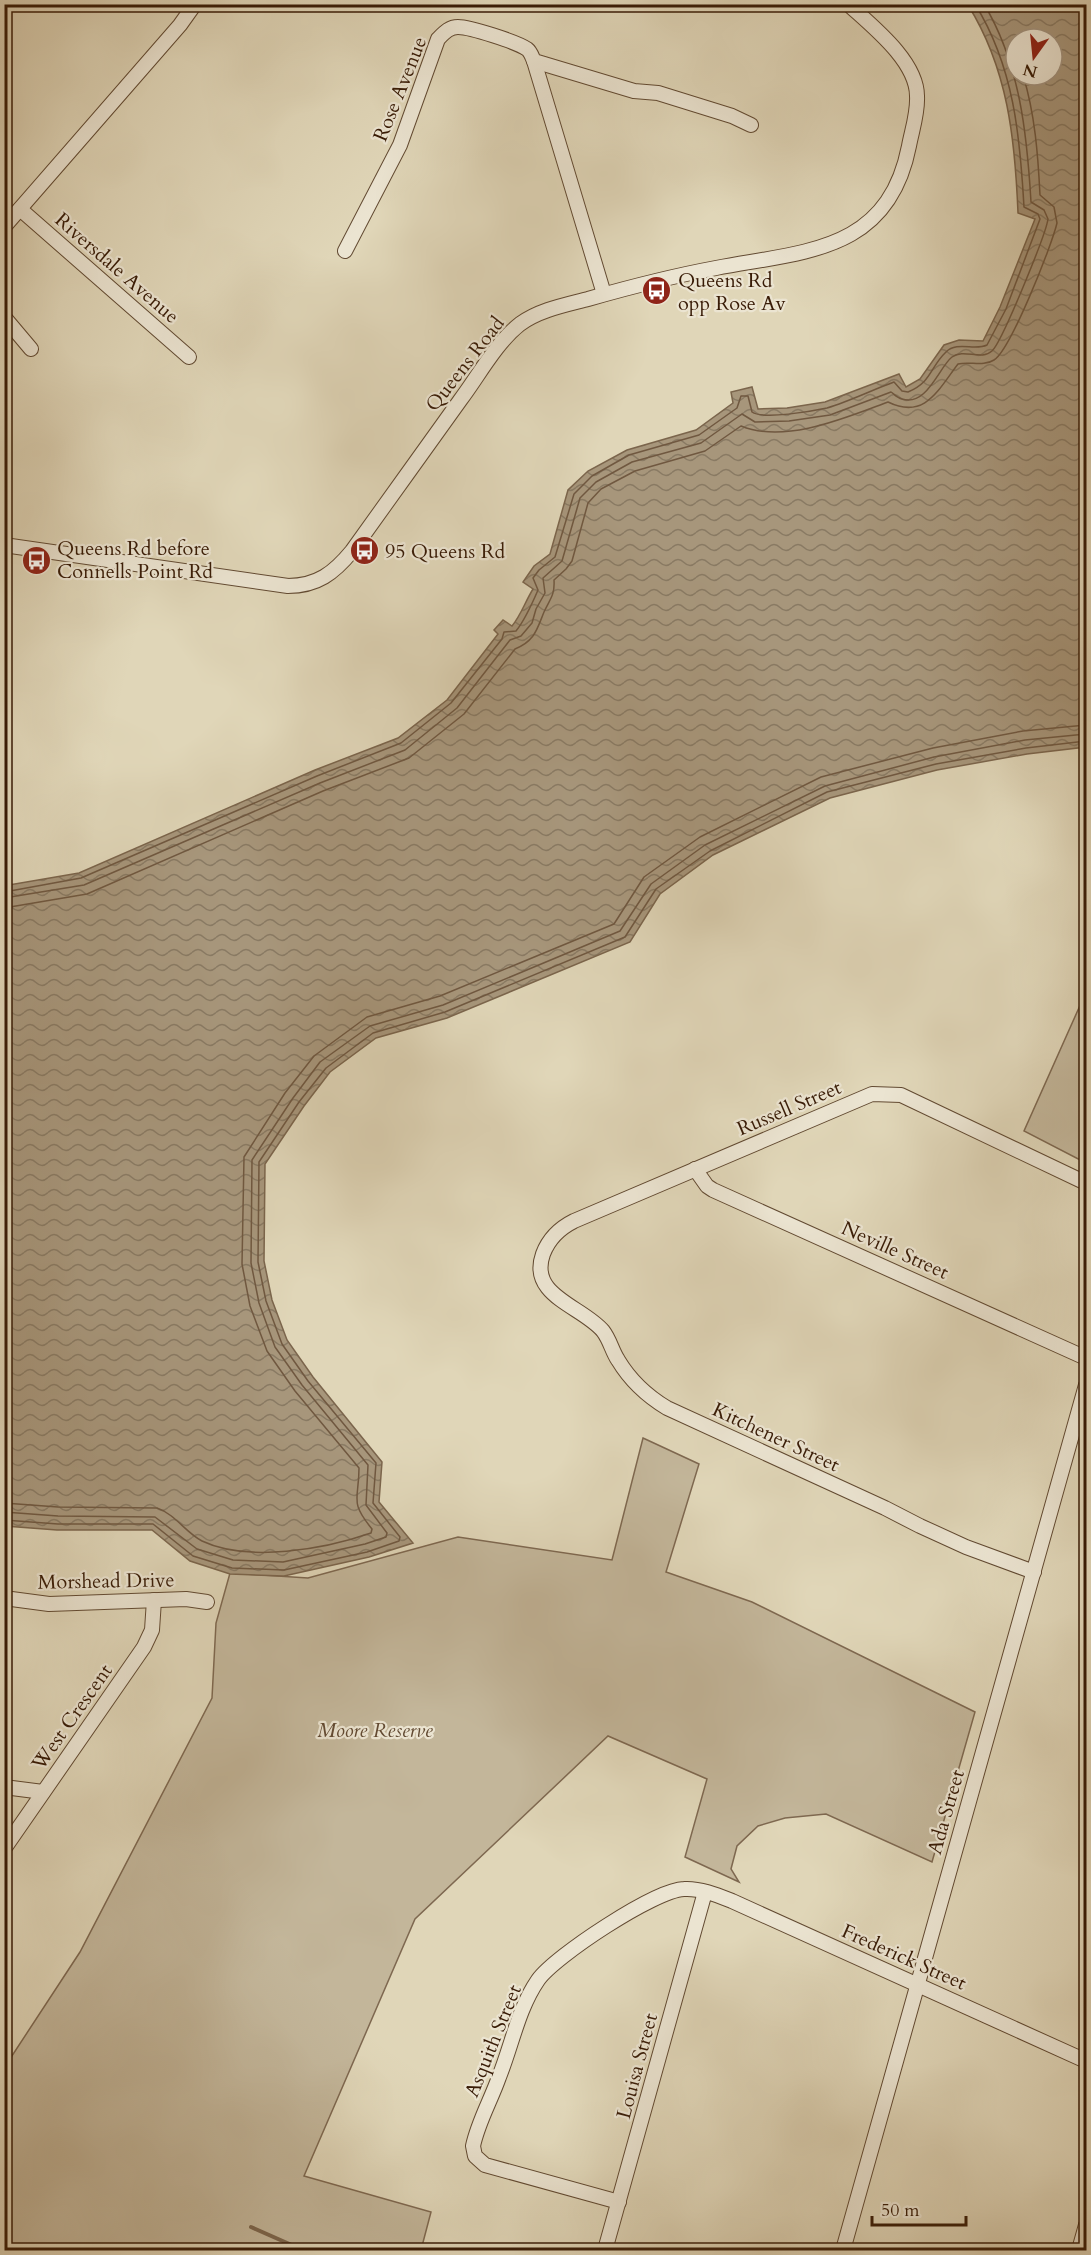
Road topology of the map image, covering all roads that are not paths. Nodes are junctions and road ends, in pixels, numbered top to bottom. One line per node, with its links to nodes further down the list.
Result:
1 (195, 4): 5 (street)
2 (848, 4): 8 (street, Queens Road)
3 (534, 61): 4 (street, Rose Avenue); 7 (street, Rose Avenue); 8 (street)
4 (751, 125)
5 (20, 209): 6 (street); 11 (street, Riversdale Avenue)
6 (4, 227)
7 (345, 251)
8 (603, 294): 12 (street, Queens Road)
9 (4, 317): 10 (street)
10 (31, 349)
11 (189, 357)
12 (4, 545)
13 (695, 1169): 14 (street, Russell Street); 15 (street, Russell Street); 16 (street, Neville Street)
14 (1086, 1183)
15 (543, 1281): 18 (street, Kitchener Street)
16 (1086, 1358)
17 (1086, 1384): 18 (street, Ada Street)
18 (1034, 1572): 26 (street, Ada Street)
19 (4, 1598): 20 (street, Morshead Drive)
20 (154, 1600): 21 (street, Morshead Drive); 23 (street, West Crescent)
21 (207, 1602)
22 (4, 1787): 23 (street)
23 (43, 1792): 24 (street, West Crescent)
24 (4, 1849)
25 (705, 1892): 26 (street, Frederick Street); 28 (street, Louisa Street); 28 (street, Asquith Street)
26 (918, 1985): 27 (street, Frederick Street); 31 (street, Ada Street)
27 (1086, 2061)
28 (619, 2202): 30 (street, Louisa Street)
29 (1086, 2225): 32 (street)
30 (605, 2250)
31 (843, 2250)
32 (1079, 2250)

